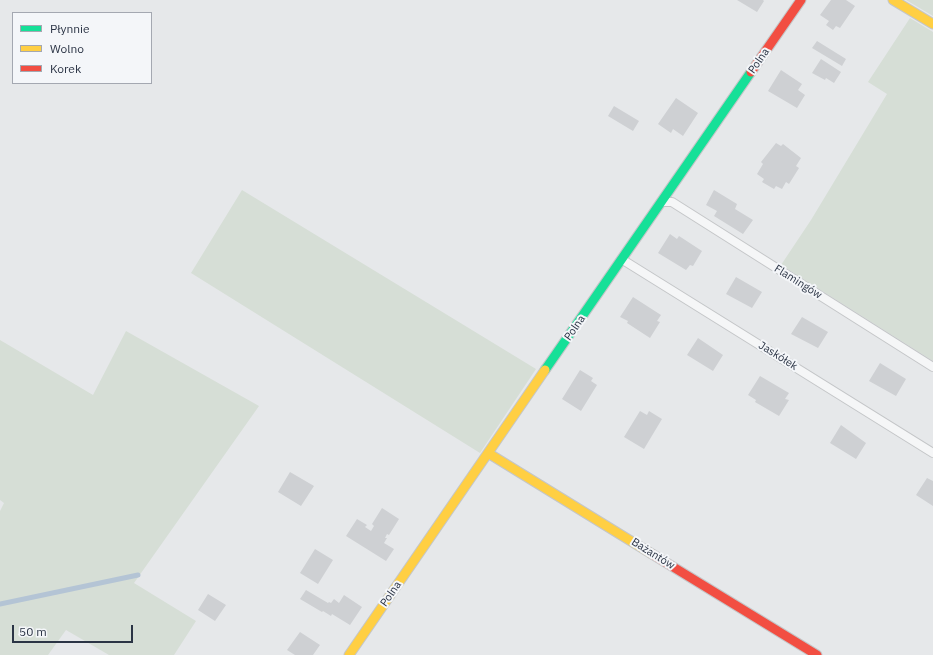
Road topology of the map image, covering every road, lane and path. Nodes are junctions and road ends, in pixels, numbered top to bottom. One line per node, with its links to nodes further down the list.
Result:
1 (801, 0): 4 (street, Polna)
2 (893, 0): 3 (street)
3 (933, 24)
4 (661, 202): 5 (street, Polna); 6 (lane, Flamingów)
5 (622, 260): 7 (street, Polna); 8 (lane, Jaskółek)
6 (933, 367)
7 (488, 453): 9 (street, Polna); 10 (street, Bażantów)
8 (933, 453)
9 (349, 655)
10 (817, 655)

